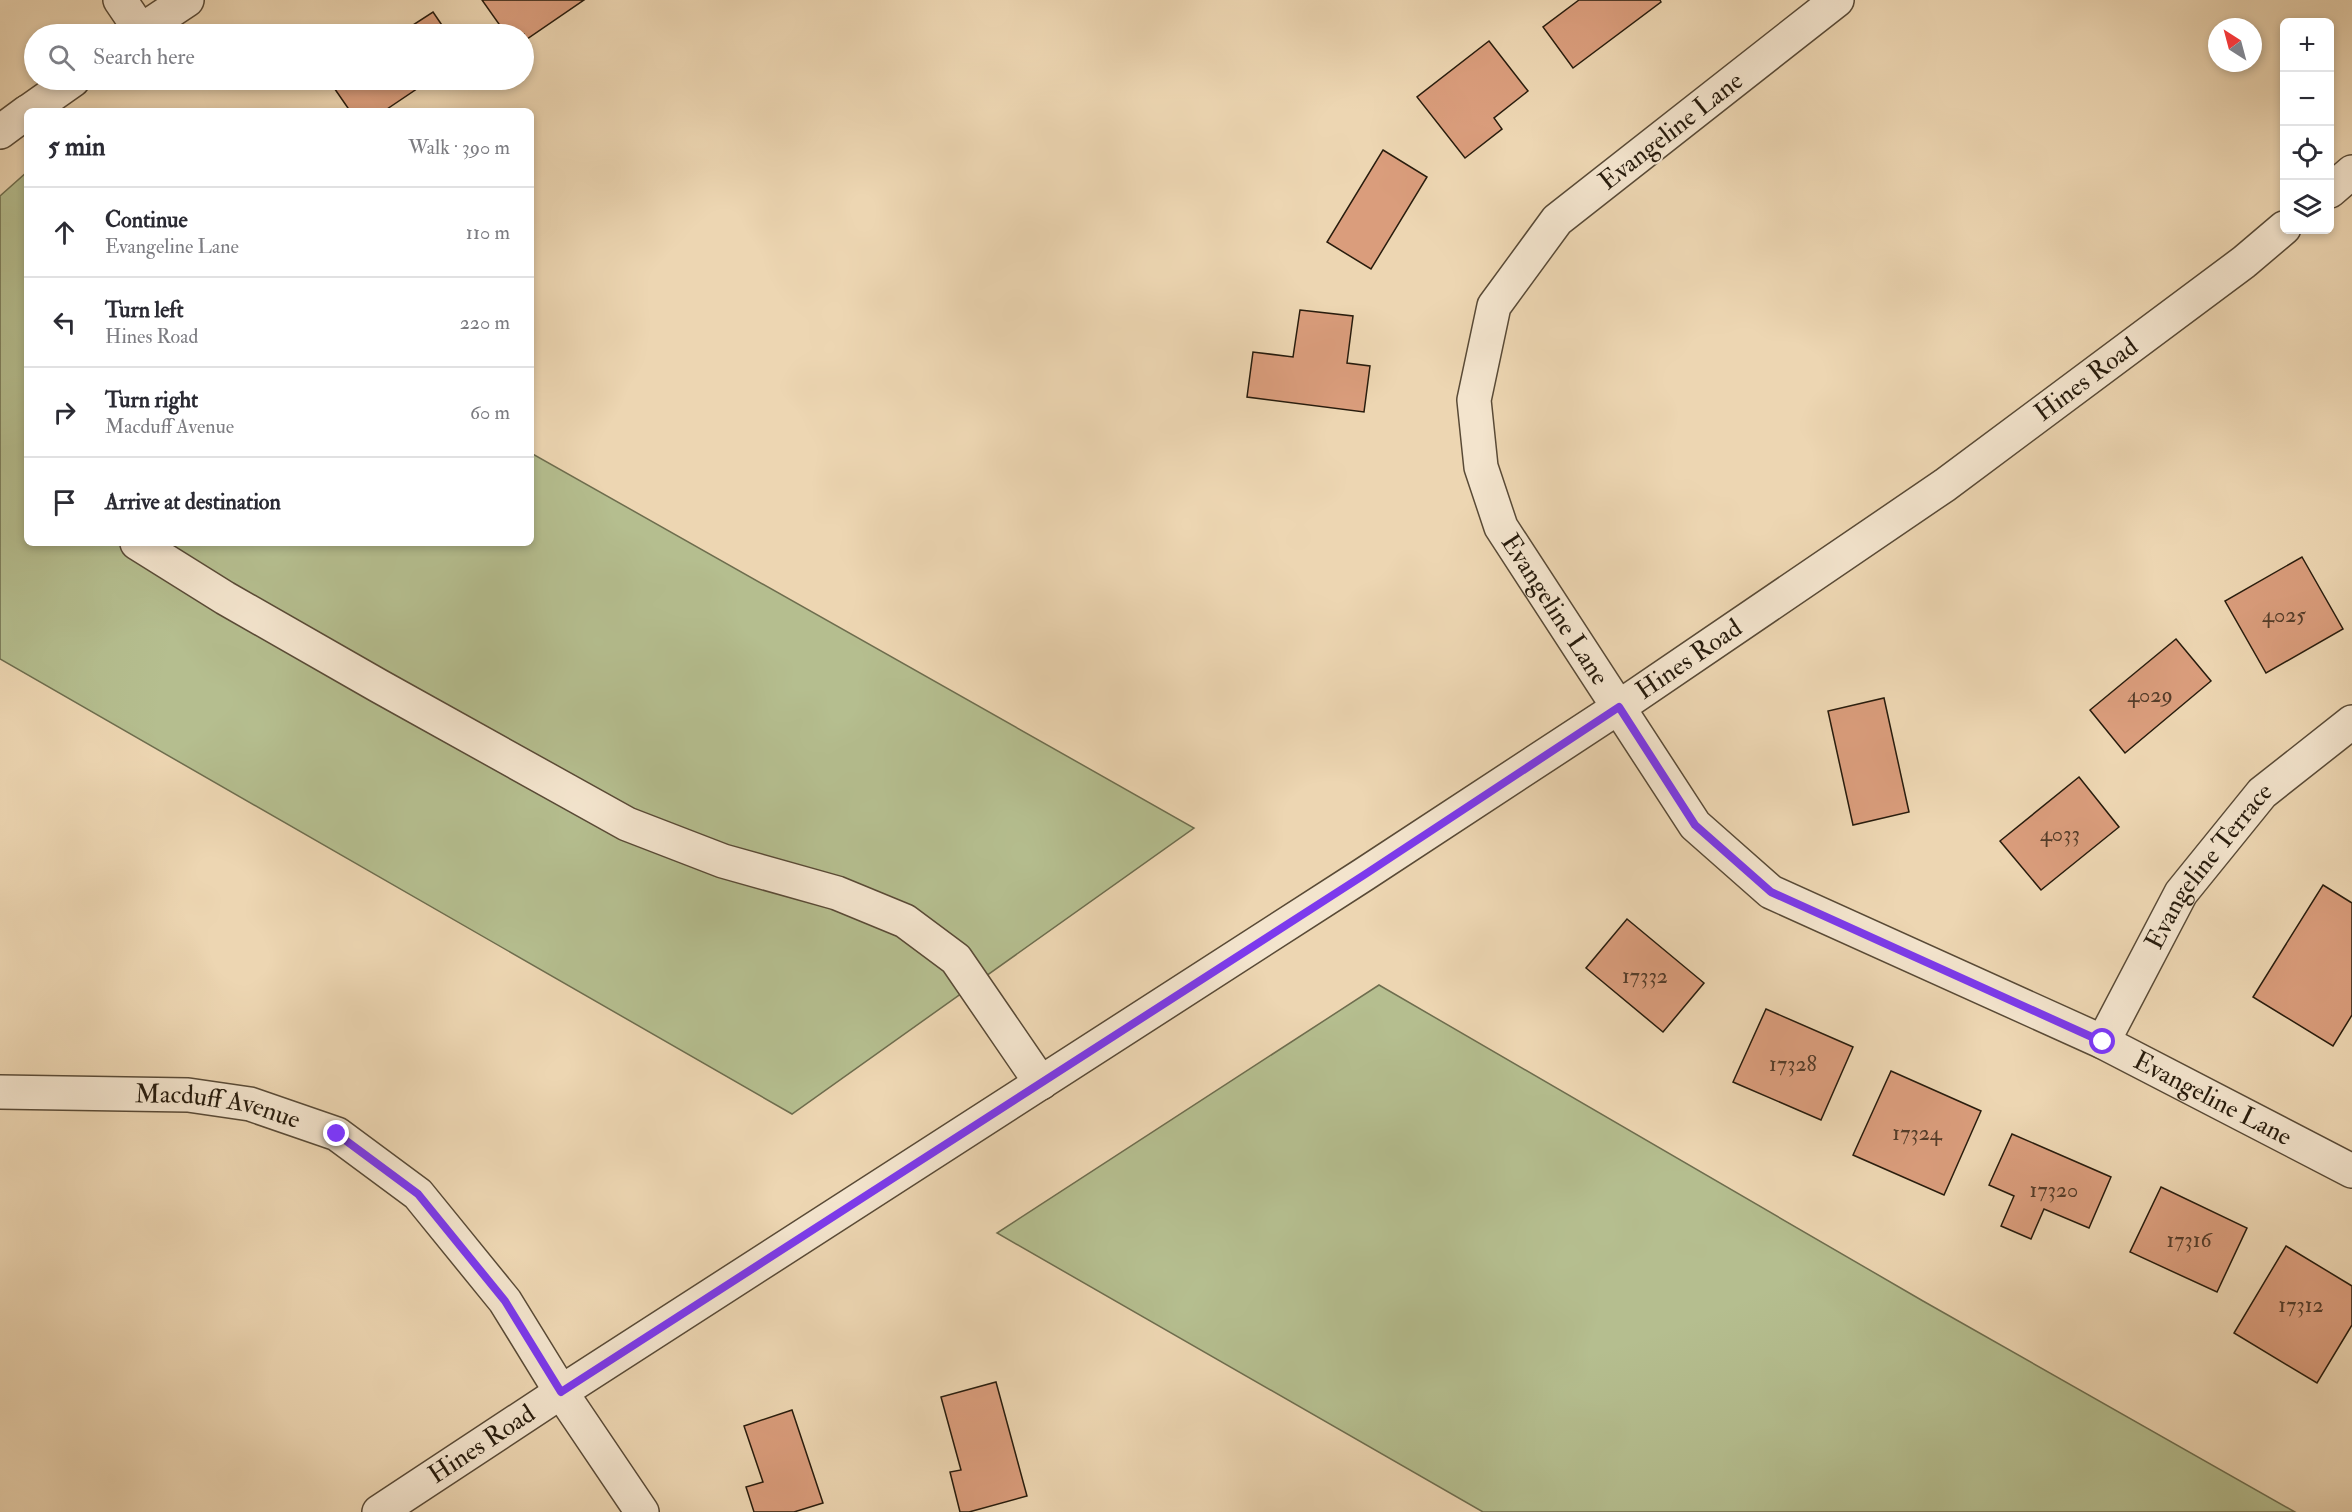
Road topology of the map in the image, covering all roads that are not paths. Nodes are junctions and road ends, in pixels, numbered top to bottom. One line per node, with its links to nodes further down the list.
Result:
1 (120, 0): 4 (street)
2 (187, 0): 5 (street)
3 (1837, 0): 14 (street, Evangeline Lane)
4 (133, 24)
5 (151, 24)
6 (59, 90): 7 (street)
7 (34, 108)
8 (24, 115): 9 (street)
9 (0, 132)
10 (2352, 172): 11 (street)
11 (2334, 188)
12 (2280, 231): 14 (street, Hines Road)
13 (142, 546): 17 (street)
14 (1619, 707): 16 (street, Evangeline Lane); 17 (street, Hines Road)
15 (2352, 722): 16 (street, Evangeline Terrace)
16 (2103, 1042): 19 (street, Evangeline Lane)
17 (1041, 1083): 20 (street, Hines Road)
18 (0, 1092): 20 (street, Macduff Avenue)
19 (2352, 1171)
20 (561, 1392): 21 (street, Hines Road); 22 (street, Macduff Avenue)
21 (379, 1512)
22 (642, 1512)

